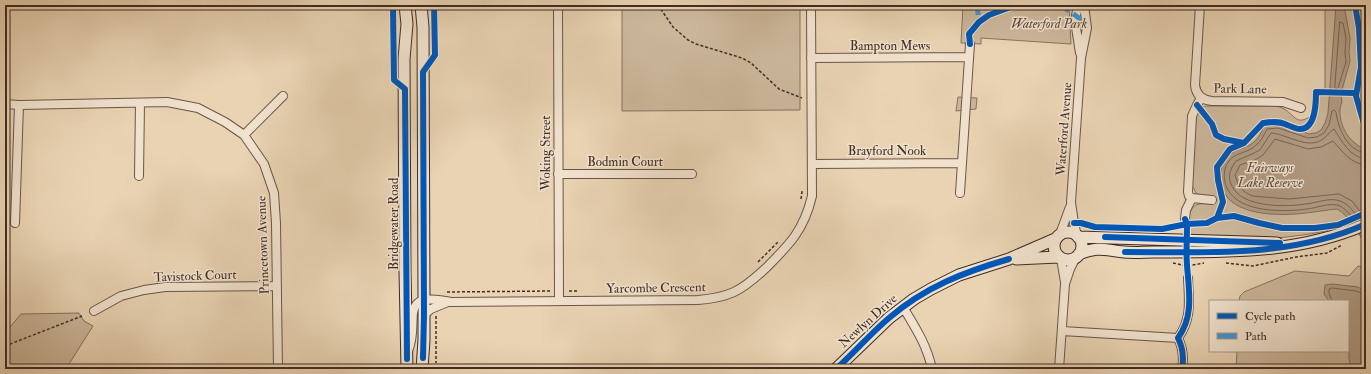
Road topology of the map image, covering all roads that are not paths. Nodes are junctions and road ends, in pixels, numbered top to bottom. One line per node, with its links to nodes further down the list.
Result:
1 (405, 5): 46 (street, Bridgewater Road)
2 (421, 5): 41 (street)
3 (558, 5): 21 (street, Woking Street)
4 (811, 5): 10 (street, Yarcombe Crescent)
5 (1078, 5): 11 (street, Waterford Avenue)
6 (1084, 5): 11 (street, Waterford Avenue)
7 (1200, 5): 13 (street, Park Lane)
8 (970, 44): 9 (street)
9 (969, 57): 10 (street, Bampton Mews); 19 (street)
10 (811, 58): 20 (street, Yarcombe Crescent)
11 (1081, 58): 27 (street, Waterford Avenue)
12 (283, 96): 18 (street)
13 (1201, 98): 17 (street, Park Lane); 25 (street)
14 (140, 103): 16 (street, Princetown Avenue); 18 (street, Princetown Avenue); 23 (street)
15 (5, 104): 16 (street, Princetown Avenue)
16 (19, 105): 29 (street)
17 (1301, 108)
18 (244, 135): 39 (street, Princetown Avenue)
19 (962, 163): 20 (street, Brayford Nook); 24 (street)
20 (812, 164): 40 (street, Yarcombe Crescent)
21 (558, 174): 22 (street, Bodmin Court); 40 (street, Woking Street)
22 (692, 174)
23 (140, 176)
24 (960, 193)
25 (1192, 198): 26 (street); 28 (street)
26 (1212, 200)
27 (1071, 202): 31 (street, Waterford Avenue); 32 (street, Waterford Avenue)
28 (1185, 219)
29 (15, 223)
30 (1366, 224): 33 (street)
31 (1058, 237): 32 (street); 35 (street); 36 (street, Newlyn Drive)
32 (1078, 237): 33 (street); 34 (street)
33 (1312, 241): 34 (street)
34 (1077, 257): 35 (street); 38 (street)
35 (1060, 258): 36 (street, Newlyn Drive); 38 (street)
36 (1009, 259): 42 (street, Newlyn Drive)
37 (1188, 278): 45 (street)
38 (1065, 284): 44 (street)
39 (277, 286): 43 (street, Tavistock Court); 47 (street, Princetown Avenue)
40 (559, 301): 41 (street, Yarcombe Crescent)
41 (432, 302): 46 (street); 49 (street)
42 (903, 307): 50 (street, Newlyn Drive); 51 (street)
43 (94, 311)
44 (1062, 331): 45 (street); 52 (street)
45 (1178, 338): 53 (street)
46 (406, 354): 48 (street, Bridgewater Road)
47 (278, 369)
48 (407, 369)
49 (422, 369)
50 (836, 369)
51 (932, 369)
52 (1059, 369)
53 (1182, 369)

